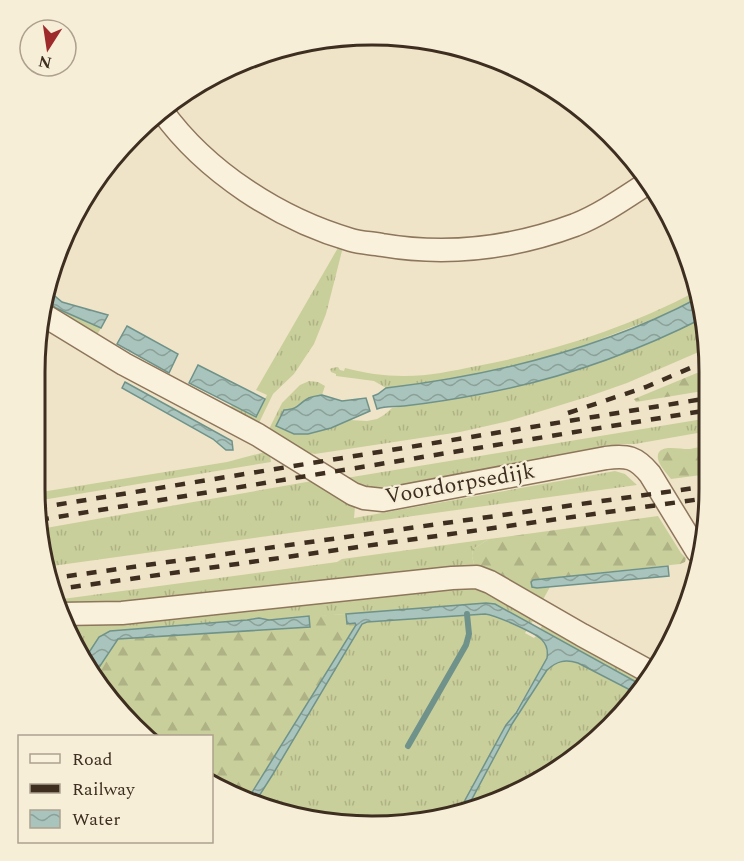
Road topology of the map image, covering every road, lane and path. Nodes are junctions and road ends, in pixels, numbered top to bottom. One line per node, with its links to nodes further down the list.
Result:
1 (167, 118): 2 (street)
2 (642, 187)
3 (49, 319): 4 (street, Voordorpsedijk)
4 (694, 546)
5 (70, 614): 6 (street)
6 (645, 669)

